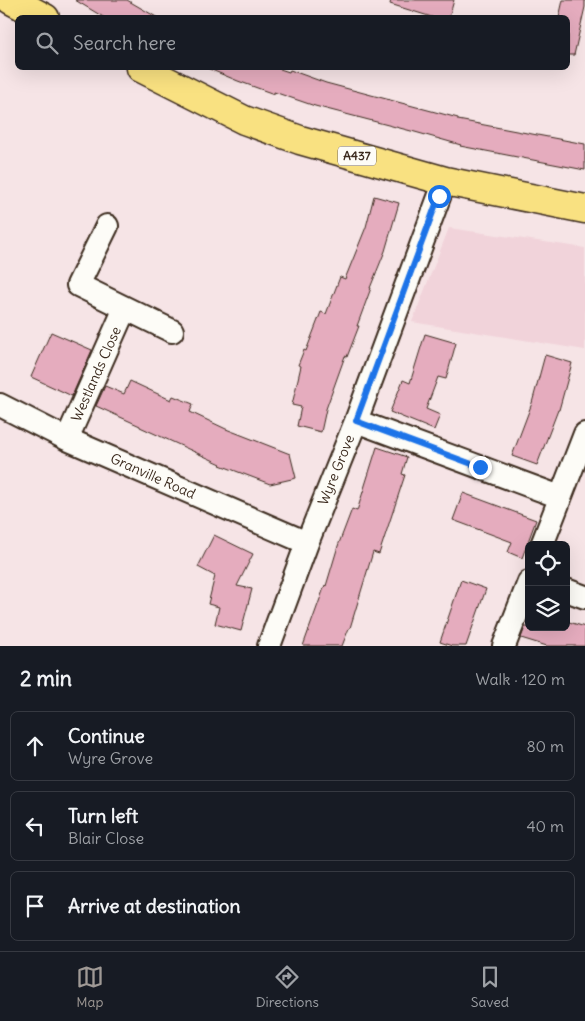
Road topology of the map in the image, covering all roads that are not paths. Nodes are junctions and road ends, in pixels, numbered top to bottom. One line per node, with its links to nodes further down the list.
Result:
1 (11, 0): 2 (main road)
2 (39, 15)
3 (145, 70): 4 (main road, A437)
4 (445, 181): 5 (main road, A437); 10 (street, Wyre Grove)
5 (585, 209)
6 (107, 226): 7 (street, Westlands Close)
7 (124, 308): 8 (street, Westlands Close); 12 (street, Westlands Close)
8 (172, 331)
9 (0, 405): 12 (street, Granville Road)
10 (356, 421): 13 (street); 15 (street, Wyre Grove)
11 (585, 434): 13 (street)
12 (67, 439): 15 (street, Granville Road)
13 (560, 497): 14 (street)
14 (544, 541)
15 (307, 543): 19 (street, Wyre Grove)
16 (527, 586): 20 (street)
17 (570, 591): 18 (street)
18 (585, 597)
19 (269, 646)
20 (504, 646)

